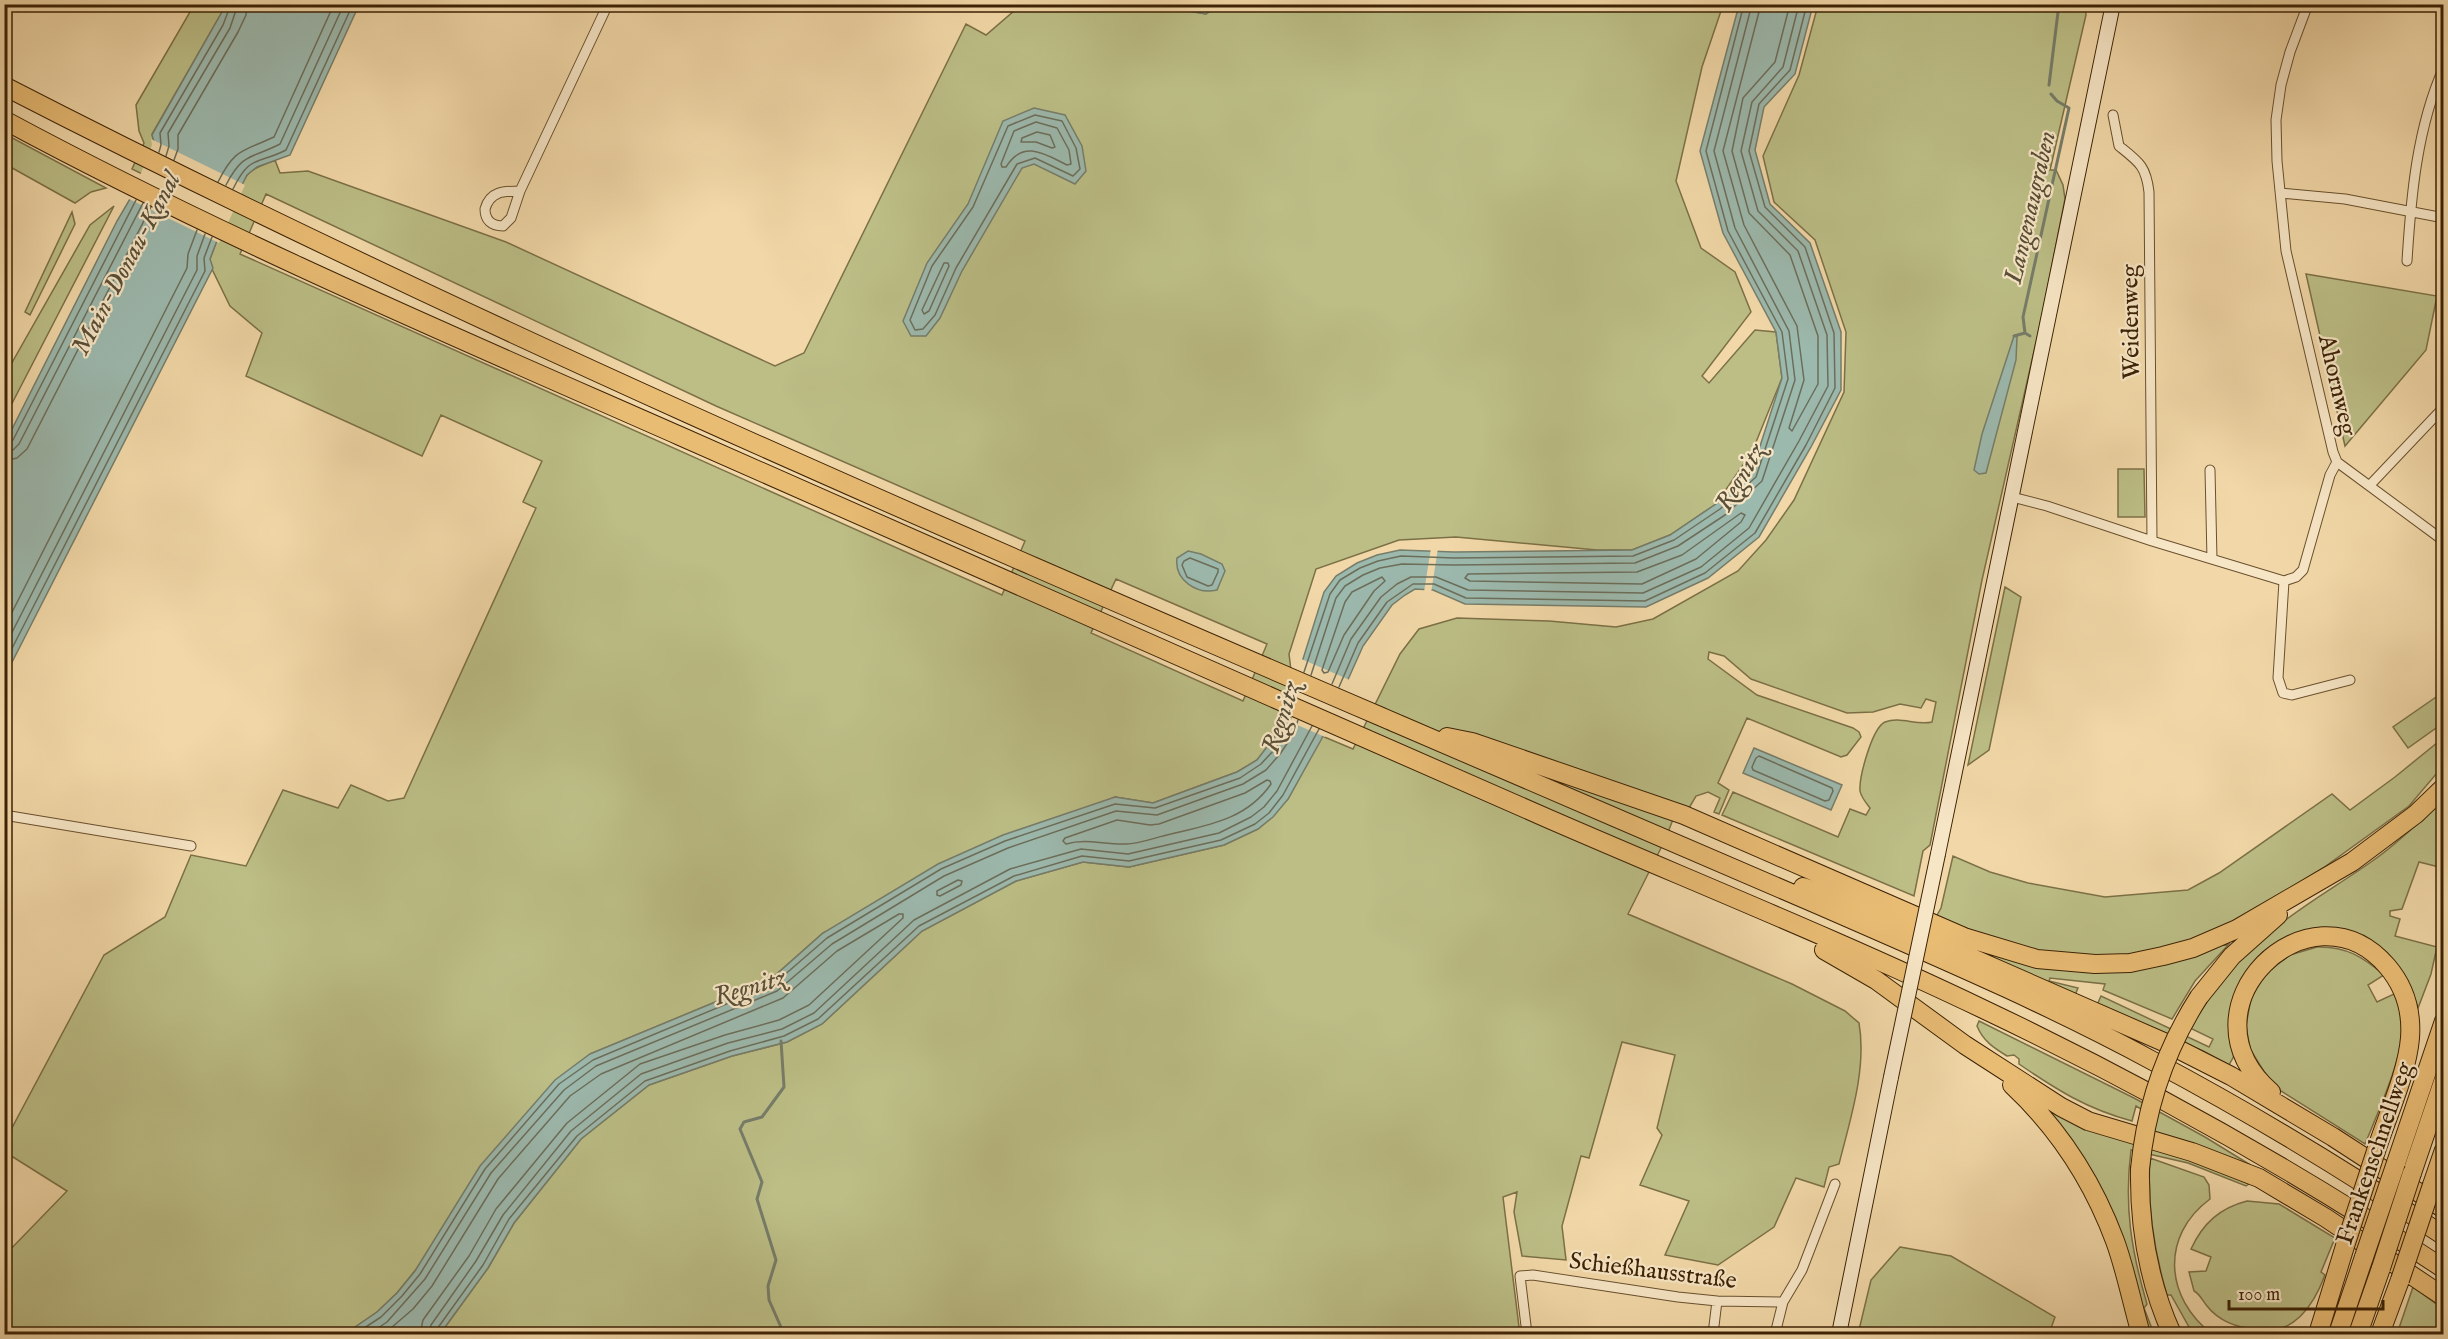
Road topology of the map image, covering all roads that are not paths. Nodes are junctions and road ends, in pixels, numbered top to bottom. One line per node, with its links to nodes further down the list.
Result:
1 (608, 4): 10 (street)
2 (2113, 4): 19 (street)
3 (2308, 4): 11 (street, Ahornweg)
4 (2437, 4): 5 (street)
5 (2444, 7)
6 (2444, 67): 12 (street)
7 (4, 86): 25 (highway)
8 (2113, 115): 20 (street, Weidenweg)
9 (4, 120): 31 (highway)
10 (520, 191)
11 (2281, 193): 12 (street); 16 (street, Ahornweg)
12 (2410, 210): 13 (street); 14 (street)
13 (2444, 218)
14 (2407, 261)
15 (2443, 407): 18 (street)
16 (2337, 462): 18 (street); 23 (street, Ahornweg)
17 (2210, 470): 22 (street)
18 (2370, 485): 21 (street)
19 (2012, 497): 20 (street); 48 (street, bridge)
20 (2152, 541): 22 (street)
21 (2444, 541)
22 (2212, 559): 23 (street)
23 (2284, 581): 24 (street)
24 (2350, 680)
25 (1398, 724): 27 (highway); 27 (highway)
26 (2444, 787): 32 (highway)
27 (1585, 793): 30 (highway); 32 (highway)
28 (4, 815): 29 (street)
29 (191, 846)
30 (1696, 848): 36 (highway); 40 (highway)
31 (1692, 881): 34 (highway); 41 (highway)
32 (2317, 884): 50 (highway, bridge)
33 (2444, 1021): 52 (highway, Frankenschnellweg, bridge)
34 (1965, 1045): 42 (highway); 49 (highway)
35 (2444, 1079): 53 (highway, Frankenschnellweg, bridge)
36 (2333, 1137): 39 (highway); 51 (highway, bridge)
37 (2444, 1150): 54 (highway, bridge)
38 (1835, 1184): 44 (street)
39 (2444, 1209)
40 (2444, 1236)
41 (2444, 1269)
42 (2444, 1297)
43 (1718, 1301): 44 (street, Schießhausstraße); 45 (street, Schießhausstraße); 46 (street)
44 (1783, 1302): 47 (street)
45 (1527, 1335)
46 (1713, 1335)
47 (1775, 1335)
48 (1839, 1335)
49 (2141, 1335)
50 (2172, 1335)
51 (2318, 1335)
52 (2338, 1335)
53 (2358, 1335)
54 (2380, 1335)

